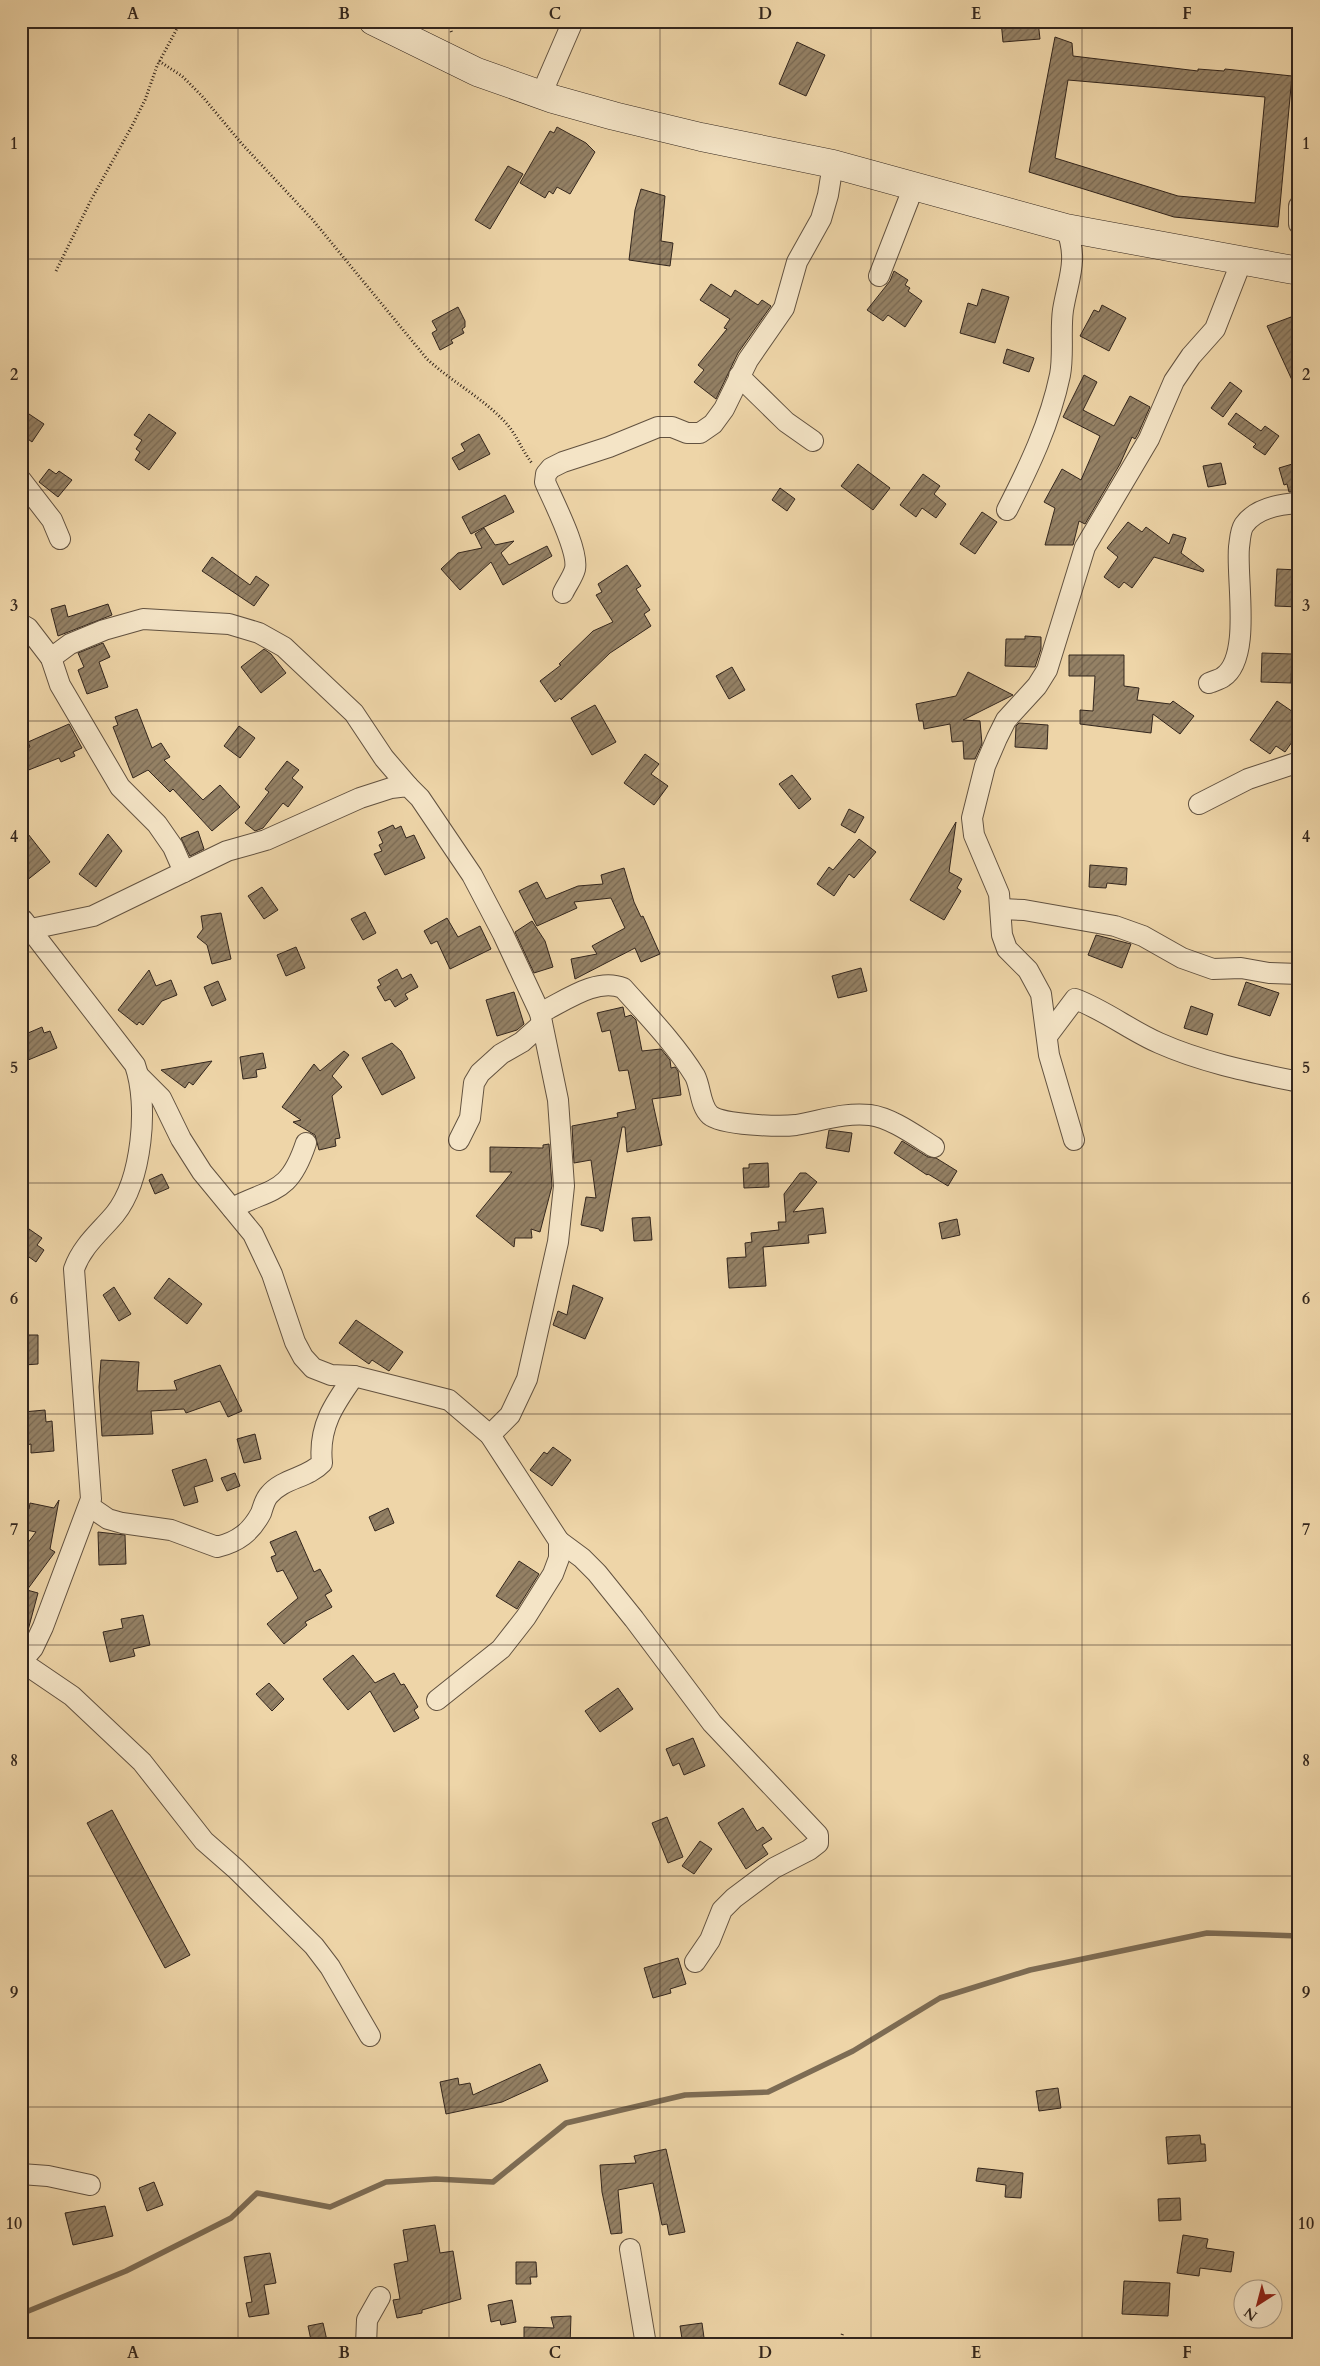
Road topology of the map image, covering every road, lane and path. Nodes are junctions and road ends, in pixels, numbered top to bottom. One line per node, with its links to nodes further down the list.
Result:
1 (182, 21): 4 (path)
2 (373, 21): 5 (street)
3 (573, 21): 5 (street)
4 (160, 61): 12 (path); 17 (path)
5 (541, 94): 6 (street)
6 (833, 164): 7 (street); 15 (street)
7 (914, 186): 10 (street); 14 (street)
8 (1299, 206): 9 (street)
9 (1299, 224)
10 (1066, 228): 11 (street); 20 (street)
11 (1242, 260): 13 (street); 30 (street)
12 (56, 271)
13 (1299, 271)
14 (879, 276)
15 (740, 376): 16 (street); 17 (street)
16 (813, 441)
17 (546, 474): 22 (street)
18 (21, 480): 21 (street)
19 (1299, 503): 25 (street)
20 (1007, 510)
21 (60, 539)
22 (562, 593)
23 (21, 624): 24 (street)
24 (51, 658): 27 (street); 29 (street)
25 (1209, 683)
26 (1299, 762): 28 (street)
27 (408, 786): 29 (street); 33 (street)
28 (1199, 804)
29 (184, 872): 31 (street)
30 (1001, 909): 32 (street); 34 (street)
31 (26, 924): 35 (street)
32 (1299, 974)
33 (541, 1019): 37 (street); 40 (street); 43 (street)
34 (1048, 1035): 36 (street); 38 (street)
35 (139, 1076): 41 (street); 44 (street)
36 (1299, 1082)
37 (459, 1140)
38 (1074, 1140)
39 (306, 1143): 41 (street)
40 (934, 1147)
41 (232, 1208): 42 (street)
42 (354, 1376): 43 (street); 44 (street)
43 (490, 1435): 45 (street)
44 (89, 1506): 46 (street)
45 (558, 1541): 47 (street); 48 (street)
46 (21, 1662): 49 (street)
47 (437, 1700)
48 (695, 1962)
49 (370, 2036)
50 (21, 2174): 51 (street)
51 (90, 2185)
52 (630, 2249): 57 (street)
53 (380, 2296): 56 (street)
54 (843, 2332): 58 (path)
55 (1217, 2335): 59 (path)
56 (366, 2345)
57 (646, 2345)
58 (839, 2345)
59 (1216, 2345)

